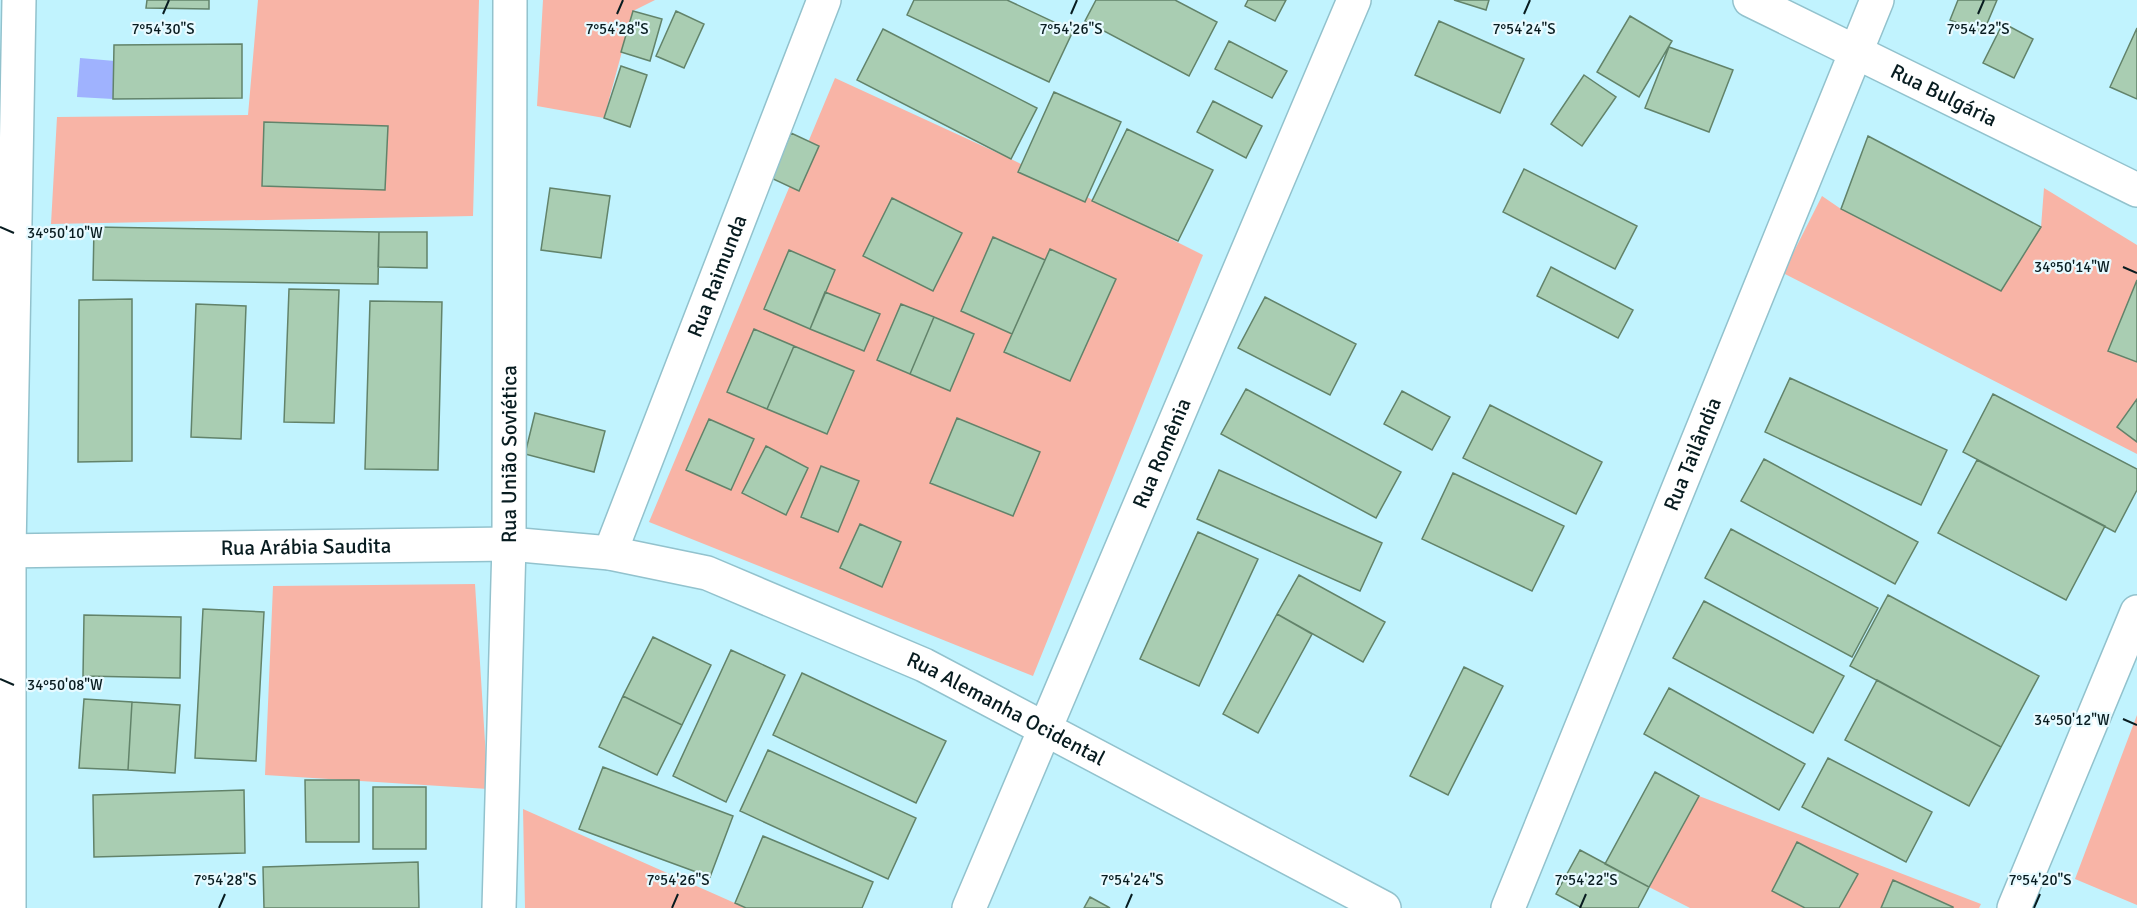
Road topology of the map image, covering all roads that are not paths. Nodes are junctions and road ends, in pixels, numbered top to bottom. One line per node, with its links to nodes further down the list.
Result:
1 (19, 0): 10 (street)
2 (510, 0): 9 (street, Rua União Soviética)
3 (824, 0): 11 (street, Rua Raimunda)
4 (1354, 0): 13 (street, Rua Romênia)
5 (1750, 0): 7 (street, Rua Bulgária)
6 (1877, 0): 7 (street, Rua Tailândia)
7 (1855, 53): 8 (street, Rua Bulgária); 18 (street, Rua Tailândia)
8 (2137, 190)
9 (509, 544): 10 (street, Rua Arábia Saudita); 11 (street, Rua Arábia Saudita); 15 (street, Rua União Soviética)
10 (4, 551): 14 (street)
11 (610, 553): 13 (street, Rua Alemanha Ocidental)
12 (2137, 612): 19 (street)
13 (1044, 730): 16 (street, Rua Romênia); 17 (street, Rua Alemanha Ocidental)
14 (9, 908)
15 (500, 908)
16 (969, 908)
17 (1384, 908)
18 (1508, 908)
19 (2014, 908)

